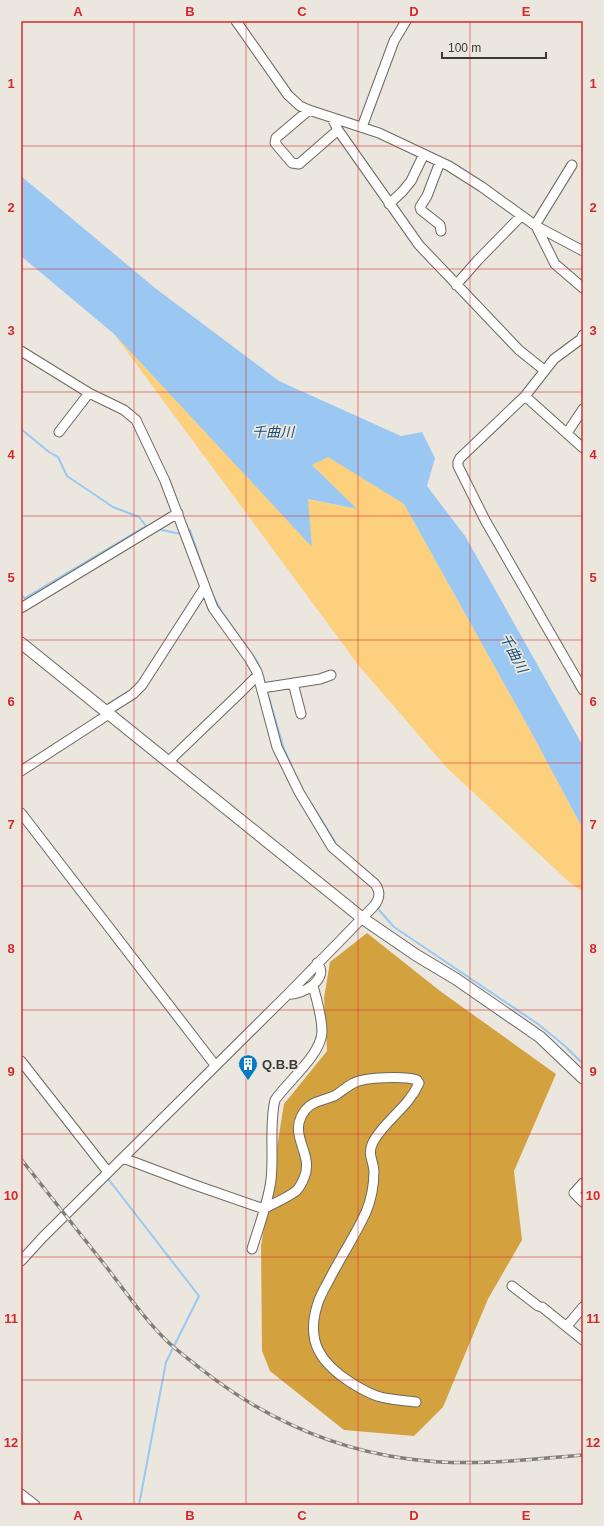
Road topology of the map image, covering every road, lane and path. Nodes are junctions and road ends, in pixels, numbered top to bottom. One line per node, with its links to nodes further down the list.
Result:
1 (236, 21): 3 (street)
2 (406, 21): 5 (street)
3 (309, 110): 4 (street); 6 (street)
4 (332, 118): 5 (street); 6 (street)
5 (362, 127): 7 (street)
6 (338, 130): 10 (street)
7 (424, 154): 8 (street); 10 (street)
8 (440, 162): 11 (street); 13 (street)
9 (572, 165): 12 (street)
10 (390, 204): 15 (street)
11 (521, 216): 12 (street); 15 (street)
12 (536, 226): 14 (street); 16 (street)
13 (442, 231)
14 (583, 251)
15 (456, 284): 19 (street)
16 (583, 288)
17 (582, 338): 19 (street)
18 (21, 351): 20 (street)
19 (544, 370): 21 (street)
20 (89, 393): 23 (street); 26 (street)
21 (525, 396): 24 (street); 34 (street)
22 (583, 409): 24 (street)
23 (59, 432)
24 (567, 433): 25 (street)
25 (583, 448)
26 (178, 513): 27 (street); 28 (street)
27 (205, 587): 31 (street); 35 (street)
28 (21, 608)
29 (21, 643): 35 (main road)
30 (331, 675): 32 (street)
31 (259, 678): 33 (street); 37 (street)
32 (294, 683): 33 (street); 36 (street)
33 (262, 688): 40 (street)
34 (583, 690)
35 (107, 713): 37 (main road); 38 (street)
36 (301, 714)
37 (168, 762): 40 (main road)
38 (21, 772)
39 (21, 813): 45 (street)
40 (362, 918): 41 (street); 46 (main road)
41 (317, 963): 42 (street); 43 (street)
42 (313, 986): 43 (street); 51 (street)
43 (288, 994): 45 (street)
44 (21, 1061): 48 (street)
45 (215, 1065): 47 (street)
46 (583, 1078)
47 (123, 1158): 48 (street); 51 (street)
48 (108, 1172): 53 (street)
49 (583, 1183): 50 (street)
50 (583, 1202)
51 (264, 1209): 52 (street); 58 (street)
52 (252, 1249)
53 (21, 1261)
54 (512, 1286): 56 (street)
55 (583, 1307): 56 (street)
56 (567, 1326): 57 (street)
57 (583, 1340)
58 (416, 1402)
59 (21, 1494): 60 (street)
60 (35, 1505)

